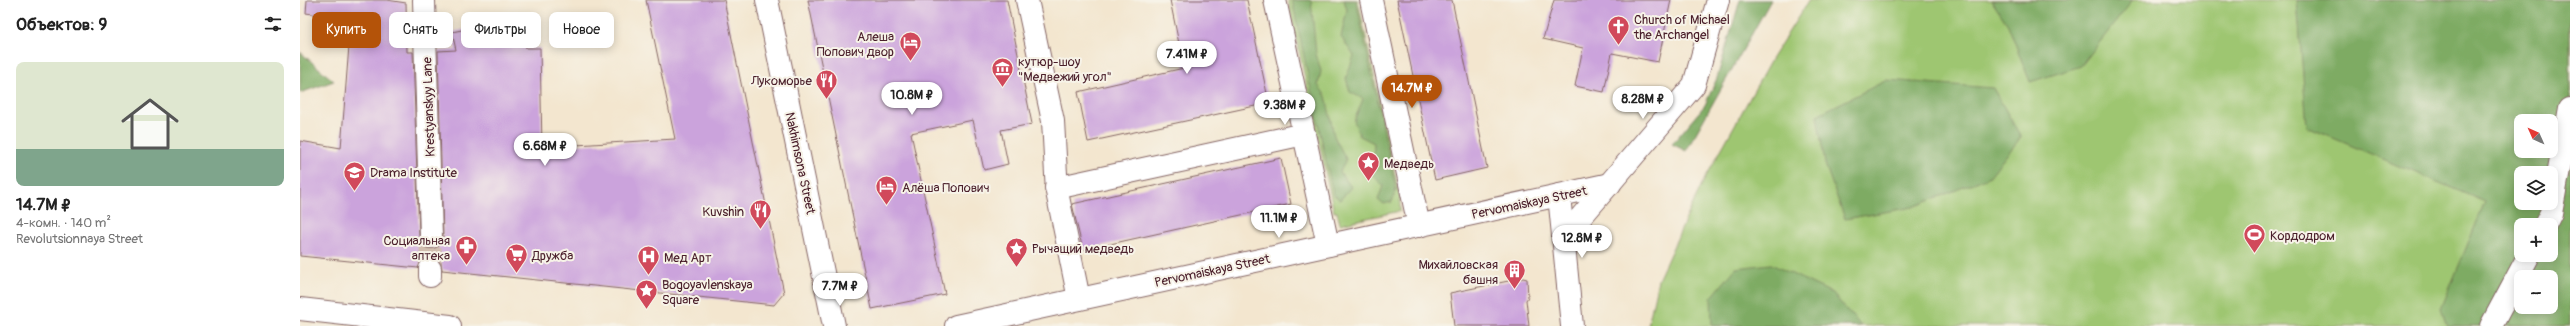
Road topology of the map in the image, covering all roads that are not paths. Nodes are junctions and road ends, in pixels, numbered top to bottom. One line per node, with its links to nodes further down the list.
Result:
1 (424, 0): 14 (street, Krestyanskyy Lane)
2 (767, 0): 18 (street, Nakhimsona Street)
3 (1027, 0): 10 (street)
4 (1275, 0): 8 (street)
5 (1371, 0): 13 (street)
6 (1718, 0): 9 (street)
7 (2570, 109): 12 (street)
8 (1304, 134): 10 (street); 16 (street)
9 (1610, 184): 11 (street, Pervomaiskaya Street); 15 (street)
10 (1056, 188): 19 (street)
11 (1559, 195): 13 (street, Pervomaiskaya Street); 15 (street)
12 (2548, 218)
13 (1419, 226): 16 (street, Pervomaiskaya Street)
14 (430, 237)
15 (1563, 238): 25 (street)
16 (1328, 245): 19 (street, Pervomaiskaya Street)
17 (2525, 262): 26 (street)
18 (825, 282): 22 (street); 23 (street, Nakhimsona Street)
19 (1079, 299): 24 (street, Pervomaiskaya Street)
20 (300, 309): 21 (street)
21 (450, 326)
22 (819, 326)
23 (834, 326)
24 (956, 326)
25 (1572, 326)
26 (2492, 326)

